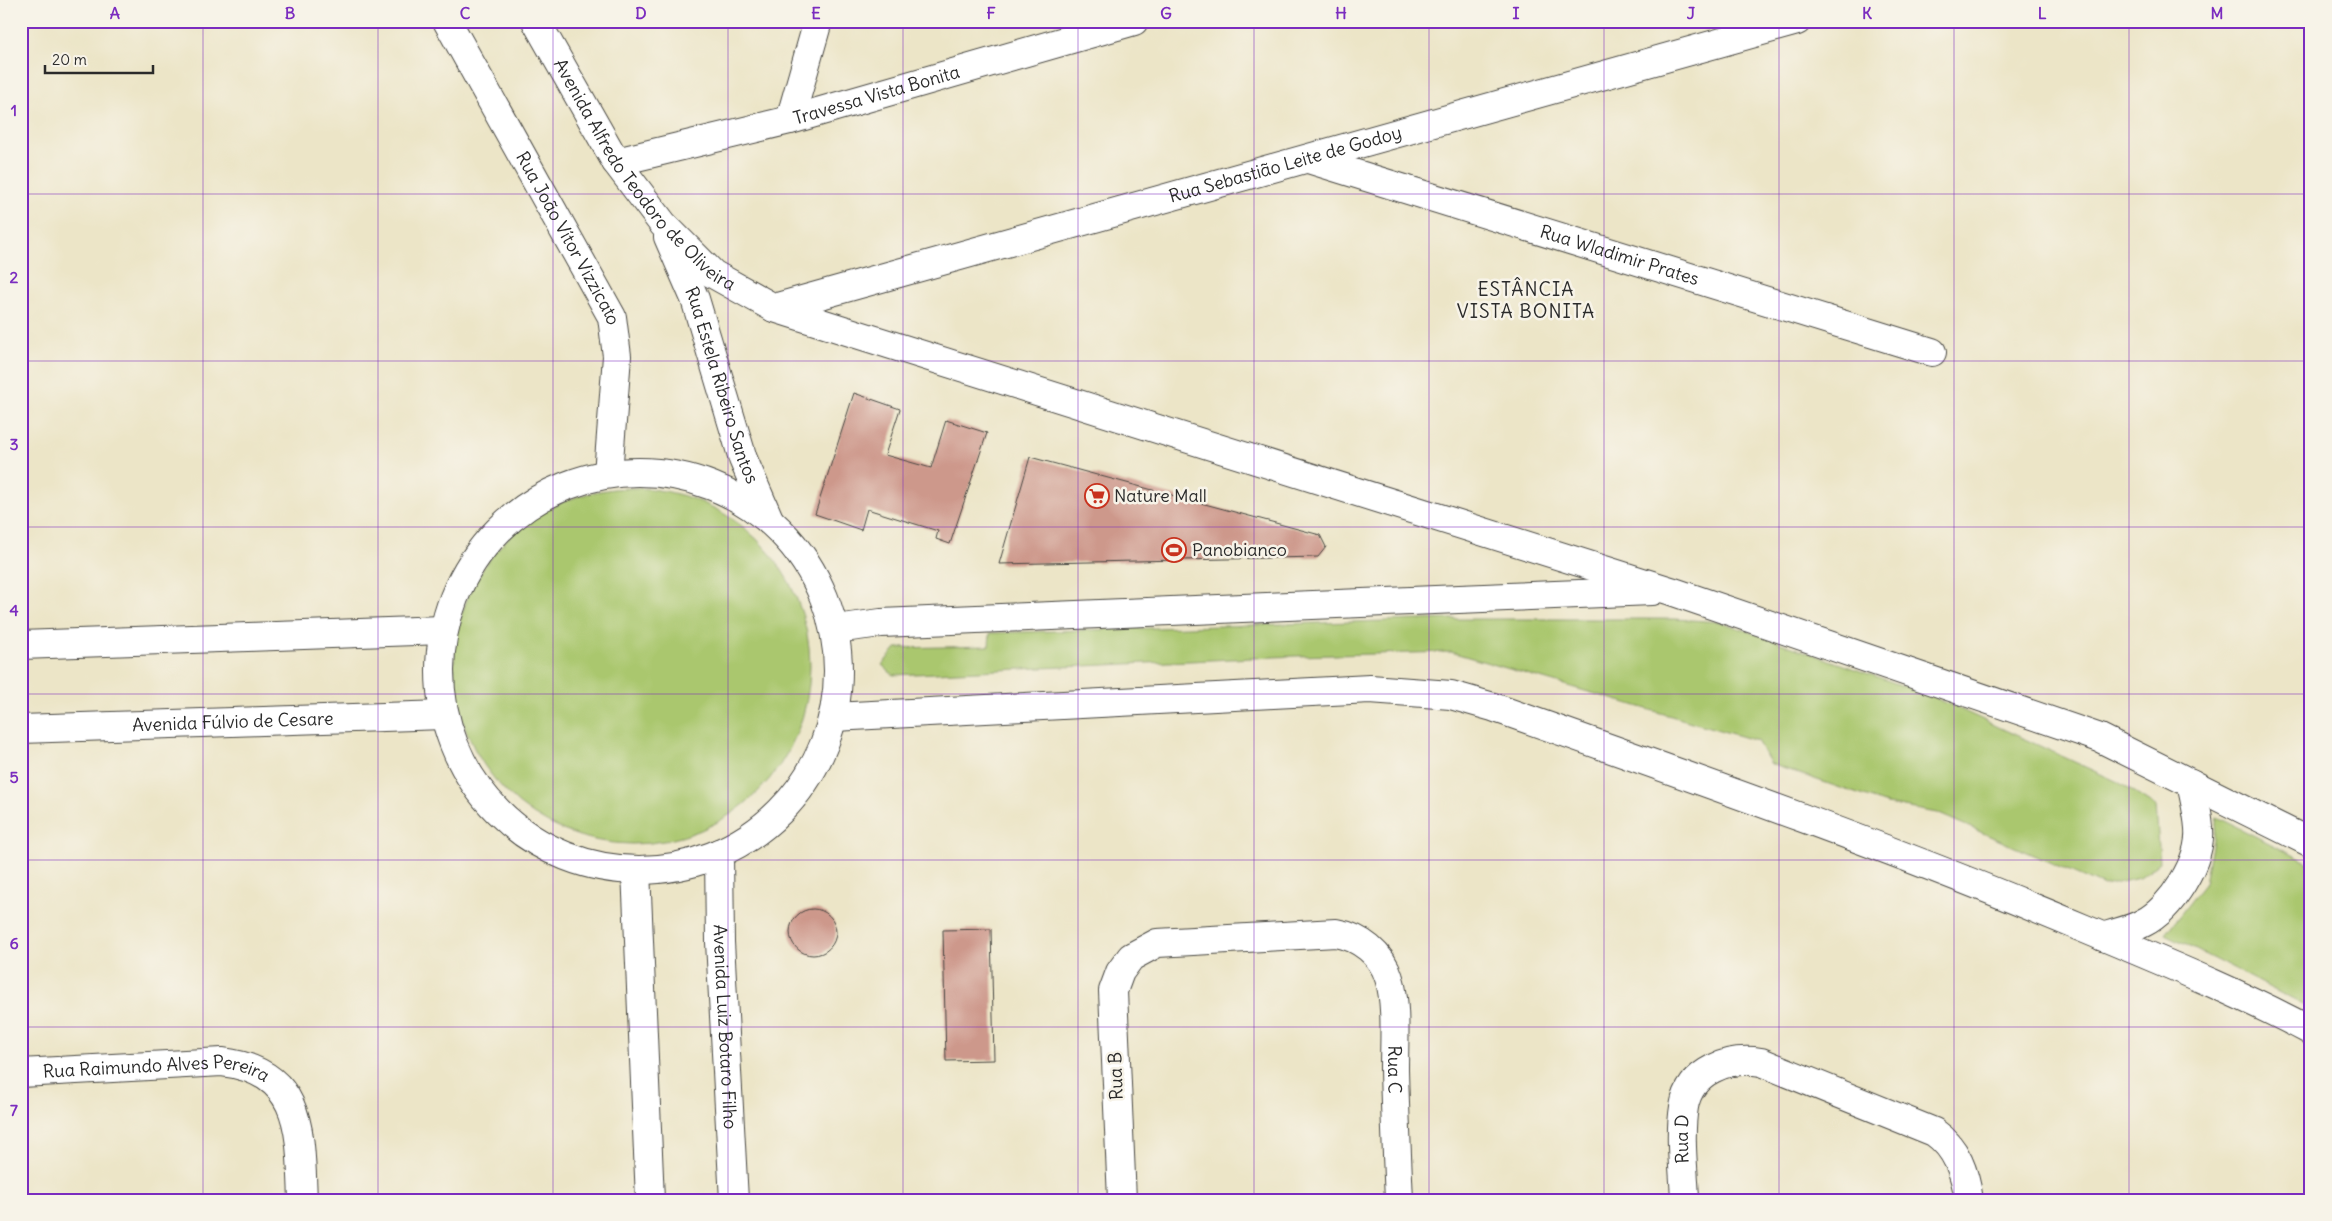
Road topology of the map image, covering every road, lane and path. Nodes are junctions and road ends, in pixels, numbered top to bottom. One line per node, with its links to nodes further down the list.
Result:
1 (447, 21): 12 (main road, Rua João Vítor Vizzicato)
2 (536, 21): 8 (main road, Avenida Alfredo Teodoro de Oliveira)
3 (818, 21): 6 (main road)
4 (1134, 21): 6 (main road, Travessa Vista Bonita)
5 (1797, 21): 7 (main road, Rua Sebastião Leite de Godoy)
6 (790, 120): 8 (main road, Travessa Vista Bonita)
7 (1308, 159): 10 (main road, Rua Sebastião Leite de Godoy); 11 (main road, Rua Wladimir Prates)
8 (616, 162): 9 (main road, Avenida Alfredo Teodoro de Oliveira)
9 (663, 224): 10 (main road, Avenida Alfredo Teodoro de Oliveira); 13 (main road, Rua Estela Ribeiro Santos)
10 (774, 308): 14 (main road, Avenida Alfredo Teodoro de Oliveira)
11 (1932, 352)
12 (608, 474): 13 (main road); 16 (main road)
13 (769, 519): 15 (main road)
14 (1671, 591): 15 (main road); 21 (main road, Avenida Alfredo Teodoro de Oliveira)
15 (835, 629): 19 (main road)
16 (443, 630): 17 (main road); 18 (main road)
17 (21, 645)
18 (444, 715): 20 (main road, Avenida Fúlvio de Cesare); 24 (main road)
19 (834, 717): 23 (main road); 25 (main road)
20 (21, 729)
21 (2191, 783): 22 (main road, Avenida Alfredo Teodoro de Oliveira); 25 (main road)
22 (2311, 843)
23 (719, 853): 24 (main road); 31 (main road, Avenida Luiz Botaro Filho)
24 (636, 870): 30 (main road)
25 (2103, 937): 27 (main road)
26 (1131, 957): 32 (main road, Rua B); 33 (main road, Rua C)
27 (2311, 1031)
28 (21, 1074): 29 (main road, Rua Raimundo Alves Pereira)
29 (303, 1200)
30 (650, 1200)
31 (734, 1200)
32 (1122, 1200)
33 (1399, 1200)
34 (1685, 1200): 35 (main road, Rua D)
35 (1969, 1200)

